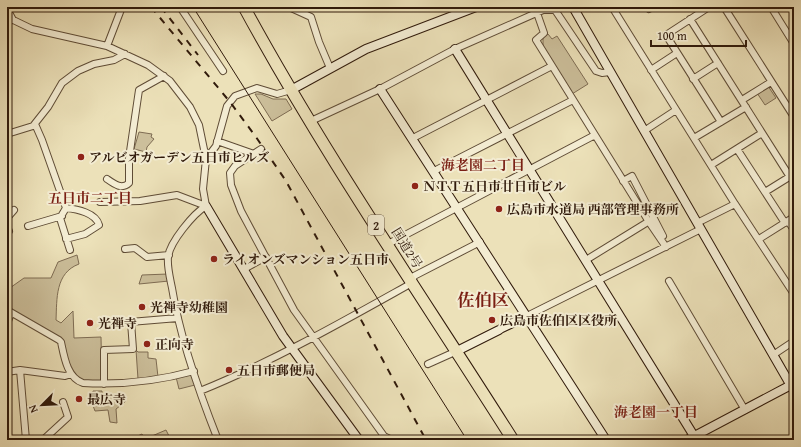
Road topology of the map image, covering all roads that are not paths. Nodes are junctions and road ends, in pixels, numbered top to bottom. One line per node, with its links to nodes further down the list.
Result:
1 (122, 7): 17 (street)
2 (180, 7): 25 (street)
3 (244, 7): 31 (highway, 国道2号 / 2)
4 (289, 7): 23 (street)
5 (475, 7): 23 (street)
6 (573, 7): 26 (street)
7 (612, 7): 24 (street)
8 (709, 7): 14 (street)
9 (724, 7): 29 (street)
10 (771, 7): 16 (street)
11 (7, 9): 15 (street)
12 (537, 13): 18 (street); 22 (street); 26 (street)
13 (7, 17): 15 (street)
14 (690, 19): 19 (street); 21 (street)
15 (14, 20): 17 (street)
16 (794, 44)
17 (107, 46): 20 (street)
18 (455, 49): 30 (street); 34 (street)
19 (677, 53): 24 (street); 28 (street)
20 (125, 54): 27 (street); 42 (street)
21 (718, 63): 28 (street); 33 (street)
22 (552, 66): 32 (street); 34 (street)
23 (330, 68): 31 (street)
24 (651, 70): 37 (street)
25 (223, 71)
26 (610, 72): 43 (street)
27 (164, 76): 54 (street); 59 (street)
28 (693, 79): 41 (street)
29 (771, 82): 33 (street); 39 (street)
30 (380, 89): 40 (street); 48 (street)
31 (291, 90): 36 (street); 40 (highway, 国道2号 / 2)
32 (573, 100): 44 (street); 47 (street)
33 (742, 100): 35 (street)
34 (487, 101): 44 (street); 48 (street)
35 (746, 107): 41 (street); 45 (street)
36 (227, 110): 38 (street); 50 (street)
37 (676, 110): 43 (street); 49 (street)
38 (234, 112)
39 (794, 117)
40 (311, 121): 78 (highway, 国道2号 / 2)
41 (720, 122): 49 (street)
42 (35, 124): 46 (street); 65 (street)
43 (644, 131): 73 (street)
44 (507, 133): 56 (street); 57 (street)
45 (762, 133): 52 (street); 58 (street)
46 (7, 134)
47 (595, 135): 56 (street); 60 (street)
48 (413, 138): 57 (street)
49 (694, 138): 55 (street)
50 (217, 141): 53 (street); 54 (street)
51 (261, 149): 53 (street)
52 (737, 149): 55 (street); 61 (street)
53 (254, 154): 83 (street)
54 (206, 159): 64 (street)
55 (711, 165): 63 (street)
56 (530, 170): 66 (street); 84 (street)
57 (434, 171): 66 (street)
58 (792, 176): 61 (street)
59 (107, 179)
60 (623, 181): 70 (street); 70 (street)
61 (765, 192): 71 (street)
62 (100, 202): 64 (street)
63 (734, 204): 73 (street); 76 (street)
64 (206, 206): 82 (street); 85 (street)
65 (66, 208): 68 (street); 75 (street)
66 (458, 208): 77 (street); 78 (street)
67 (14, 210): 69 (street)
68 (62, 216): 72 (street); 75 (street)
69 (7, 218)
70 (651, 220): 79 (street); 84 (street)
71 (789, 221): 74 (street); 76 (street)
72 (28, 226)
73 (699, 226): 79 (street); 98 (street)
74 (794, 230)
75 (66, 239): 81 (street)
76 (759, 239): 89 (street)
77 (480, 242): 88 (street); 91 (street)
78 (388, 244): 88 (highway, 国道2号 / 2)
79 (666, 247): 86 (street)
80 (125, 249): 82 (street)
81 (70, 250)
82 (169, 255): 92 (street)
83 (266, 257): 85 (street); 94 (street)
84 (586, 260): 86 (street)
85 (244, 269): 96 (street)
86 (599, 281): 91 (street); 110 (street)
87 (669, 281): 108 (street)
88 (412, 283): 94 (street); 97 (highway, 国道2号 / 2)
89 (794, 294)
90 (9, 311): 93 (street); 103 (street)
91 (527, 316): 97 (street); 117 (street)
92 (178, 318): 101 (street); 104 (street)
93 (7, 324)
94 (313, 336): 96 (street); 109 (street)
95 (794, 341): 98 (street)
96 (292, 349): 106 (street); 114 (street)
97 (457, 351): 99 (street); 116 (highway, 国道2号 / 2)
98 (773, 355): 105 (street)
99 (428, 364)
100 (20, 370): 102 (street); 103 (street); 111 (street)
101 (194, 371): 104 (street); 106 (street)
102 (7, 372)
103 (71, 374): 104 (street)
104 (104, 384)
105 (792, 388): 108 (street)
106 (200, 391): 113 (street)
107 (63, 402): 112 (street)
108 (745, 410): 110 (street)
109 (389, 438): 115 (street)
110 (690, 438)
111 (26, 440)
112 (43, 440)
113 (218, 440)
114 (357, 440)
115 (381, 440)
116 (513, 440)
117 (606, 440)

